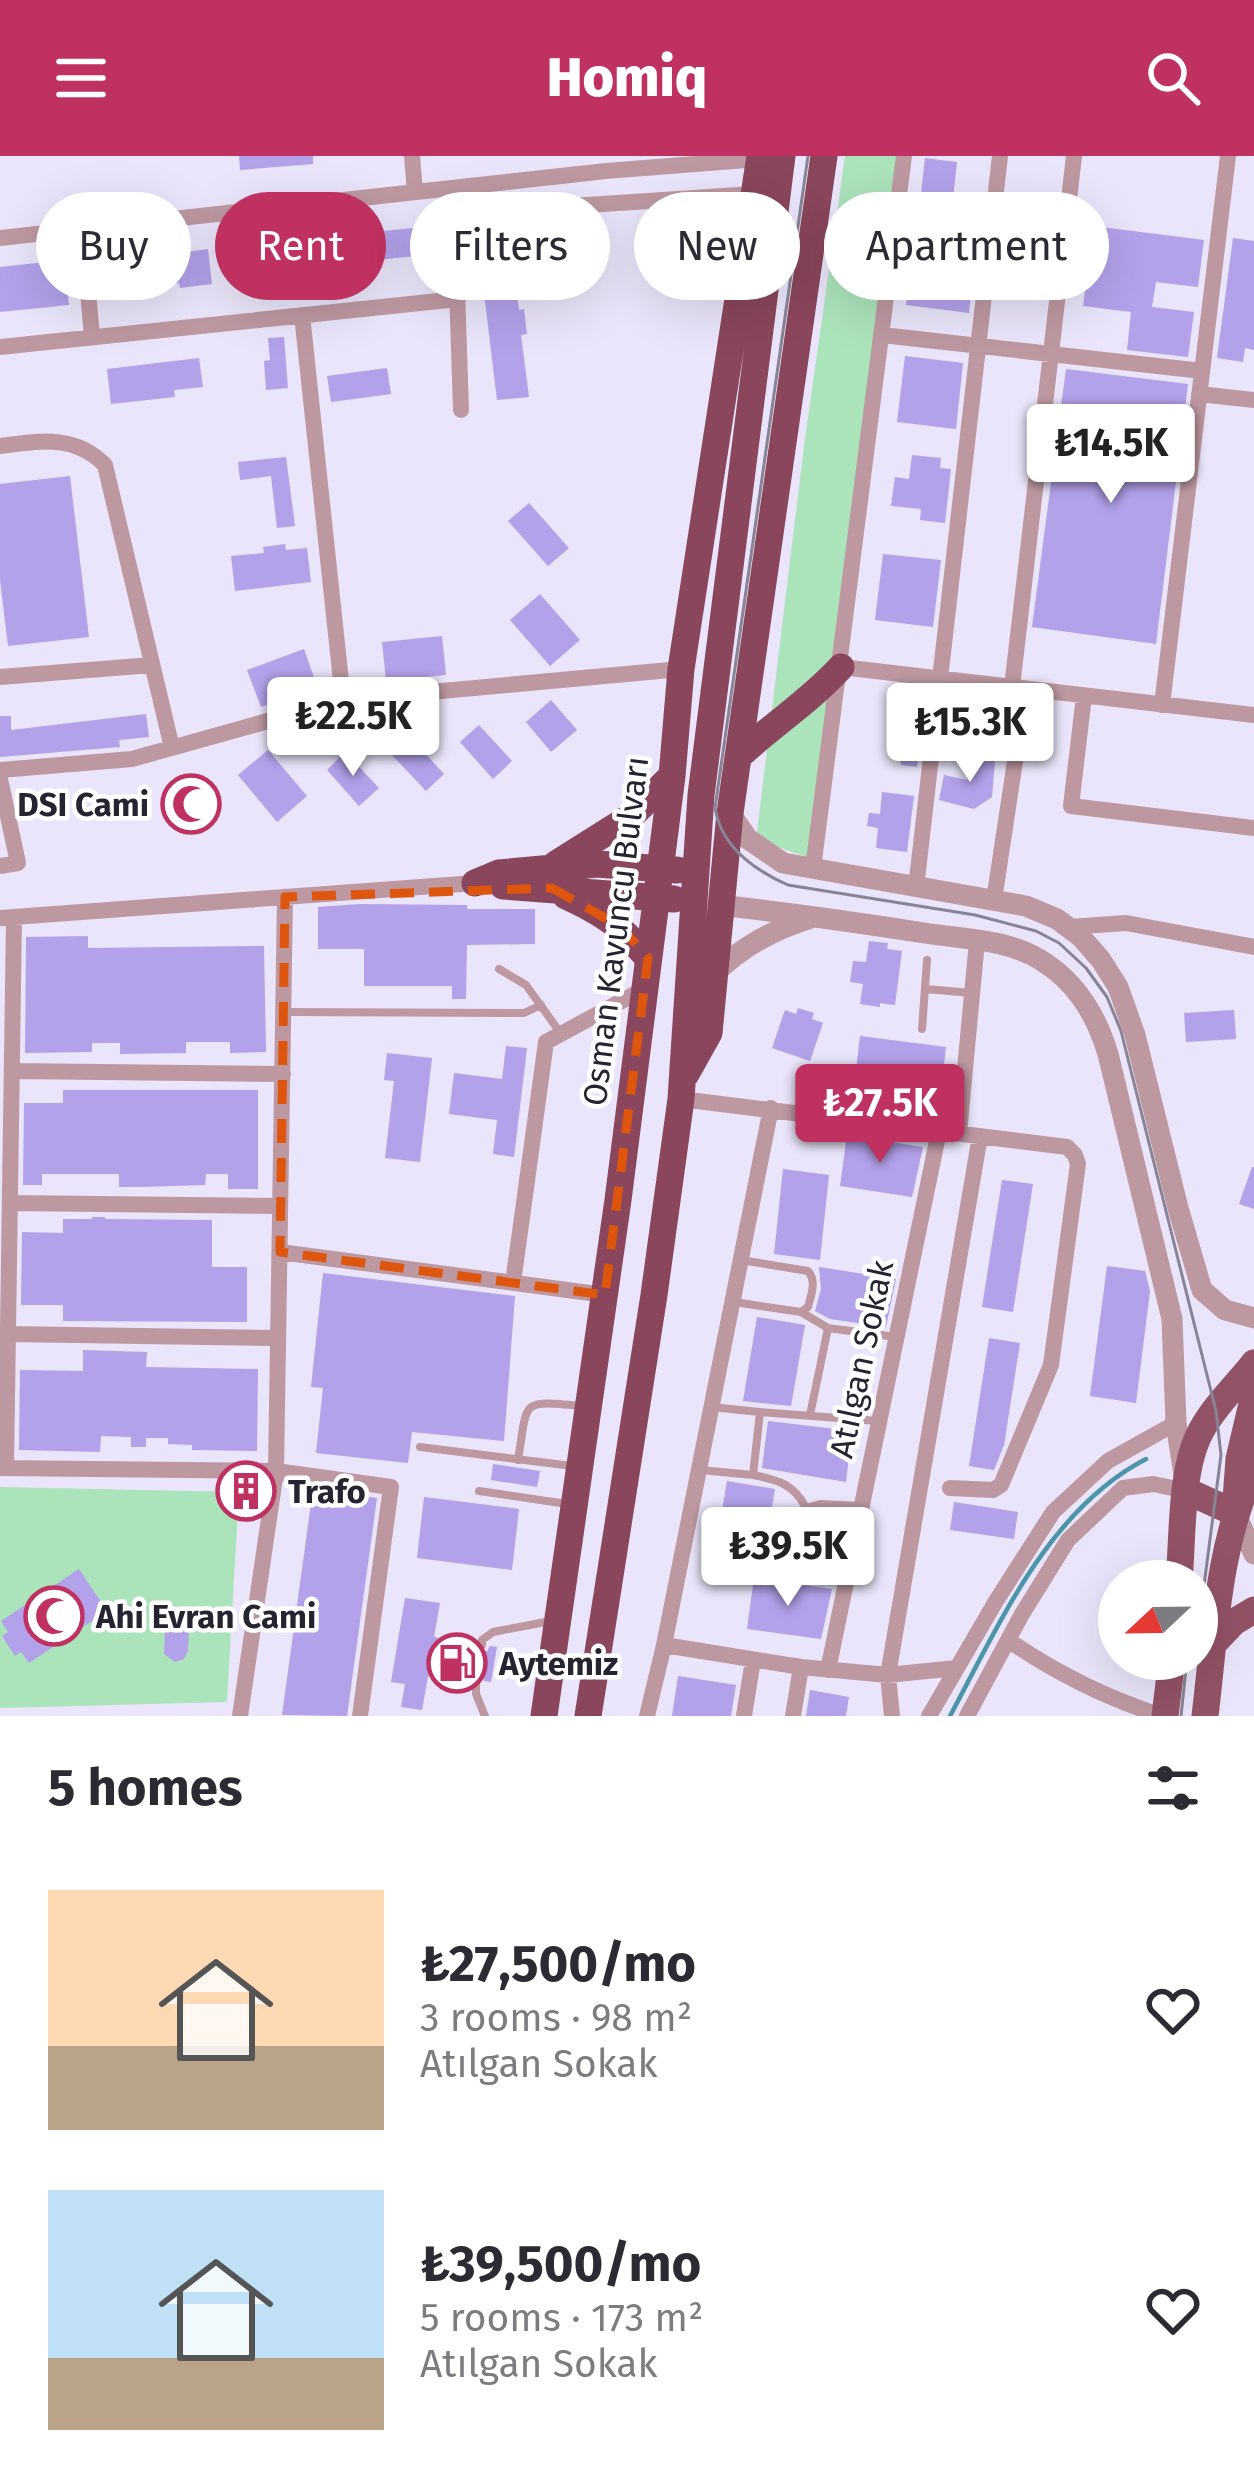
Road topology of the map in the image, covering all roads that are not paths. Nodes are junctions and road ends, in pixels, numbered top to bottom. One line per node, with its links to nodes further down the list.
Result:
1 (412, 156): 9 (street)
2 (824, 156): 39 (highway)
3 (904, 156): 18 (street)
4 (1000, 156): 20 (street)
5 (1074, 156): 22 (street)
6 (1228, 156): 23 (street)
7 (753, 158): 8 (street); 10 (highway, Osman Kavuncu Bulvarı); 46 (highway, Osman Kavuncu Bulvarı)
8 (594, 164): 9 (street)
9 (416, 192)
10 (754, 192)
11 (410, 193): 12 (street)
12 (0, 238)
13 (89, 300): 19 (street)
14 (448, 300): 17 (street)
15 (458, 300): 26 (street)
16 (738, 300): 30 (highway, Osman Kavuncu Bulvarı)
17 (302, 315): 19 (street); 35 (street)
18 (882, 335): 20 (street); 29 (street)
19 (92, 338): 21 (street)
20 (978, 346): 22 (street); 32 (street)
21 (0, 347)
22 (1051, 354): 23 (street); 33 (street)
23 (1202, 371): 24 (street)
24 (1199, 394): 25 (street); 36 (street)
25 (1254, 400)
26 (461, 410)
27 (0, 446): 28 (street)
28 (152, 664): 31 (street); 38 (street)
29 (841, 668): 32 (street); 39 (highway); 45 (street)
30 (681, 669): 35 (street); 41 (highway, Osman Kavuncu Bulvarı)
31 (0, 677)
32 (940, 679): 33 (street); 50 (street)
33 (1019, 688): 34 (street); 52 (street)
34 (1084, 696): 36 (street); 43 (street)
35 (343, 700): 38 (street)
36 (1162, 705): 37 (street)
37 (1254, 716)
38 (172, 748): 40 (street)
39 (739, 756): 42 (highway)
40 (0, 775): 44 (street)
41 (672, 776): 47 (highway); 49 (highway, Osman Kavuncu Bulvarı)
42 (730, 813): 45 (street); 46 (highway)
43 (1254, 828)
44 (0, 866)
45 (813, 869): 50 (street)
46 (711, 870): 49 (highway); 53 (highway)
47 (551, 878): 48 (highway); 49 (highway); 59 (highway)
48 (475, 883): 51 (street)
49 (659, 884): 53 (highway); 59 (highway, Osman Kavuncu Bulvarı)
50 (916, 888): 52 (street)
51 (285, 897): 55 (street); 71 (street)
52 (994, 900): 56 (street)
53 (708, 904): 54 (street); 62 (highway); 72 (highway)
54 (819, 916): 57 (street); 62 (street)
55 (7, 918): 70 (street)
56 (1070, 927): 58 (street); 85 (street)
57 (976, 941): 65 (street); 97 (street)
58 (1254, 946)
59 (648, 958): 63 (highway, Osman Kavuncu Bulvarı)
60 (927, 960): 64 (lane)
61 (499, 969): 66 (lane)
62 (714, 974): 72 (highway)
63 (644, 989): 69 (street); 82 (highway, Osman Kavuncu Bulvarı)
64 (925, 989): 65 (lane); 68 (lane)
65 (972, 993): 75 (street)
66 (541, 1005): 67 (lane); 69 (lane)
67 (289, 1012)
68 (922, 1028)
69 (561, 1034): 81 (street)
70 (12, 1071): 71 (street); 77 (street)
71 (283, 1075): 78 (street)
72 (682, 1090): 73 (street); 135 (highway)
73 (771, 1108): 74 (street); 80 (street)
74 (939, 1130): 75 (street); 88 (street, Atılgan Sokak)
75 (959, 1133): 76 (street)
76 (980, 1136): 106 (street); 127 (street)
77 (10, 1203): 78 (street); 87 (street)
78 (280, 1206): 79 (street)
79 (280, 1252): 81 (street); 89 (street)
80 (740, 1260): 83 (street); 84 (lane)
81 (513, 1282): 82 (street)
82 (605, 1294): 92 (highway, Osman Kavuncu Bulvarı)
83 (732, 1302): 84 (lane); 93 (street)
84 (801, 1312): 86 (lane)
85 (1254, 1318)
86 (828, 1328): 88 (lane); 95 (lane)
87 (8, 1334): 89 (street); 101 (street)
88 (897, 1337): 96 (street, Atılgan Sokak)
89 (278, 1338): 104 (street)
90 (1254, 1363): 108 (main road)
91 (1254, 1395): 112 (main road)
92 (589, 1407): 99 (lane); 100 (highway, Osman Kavuncu Bulvarı)
93 (711, 1407): 94 (lane); 103 (street)
94 (760, 1412): 95 (lane); 105 (lane)
95 (810, 1416): 96 (lane)
96 (879, 1421): 110 (street, Atılgan Sokak)
97 (1176, 1423): 108 (street); 125 (street)
98 (420, 1447): 99 (lane)
99 (518, 1460): 100 (lane)
100 (580, 1467): 109 (highway, Osman Kavuncu Bulvarı)
101 (3, 1468): 104 (street)
102 (1254, 1468): 112 (main road)
103 (699, 1469): 105 (lane); 122 (street)
104 (276, 1471): 131 (street); 132 (street)
105 (753, 1475): 111 (lane)
106 (950, 1488)
107 (479, 1491): 109 (lane)
108 (1186, 1491): 112 (main road); 115 (main road); 120 (street)
109 (574, 1505): 118 (highway, Osman Kavuncu Bulvarı)
110 (862, 1506): 111 (lane); 113 (street, Atılgan Sokak)
111 (806, 1508): 113 (lane)
112 (1244, 1509): 114 (street); 117 (main road)
113 (852, 1554): 126 (street, Atılgan Sokak)
114 (1254, 1554)
115 (1181, 1560)
116 (1254, 1610): 119 (main road)
117 (1218, 1612)
118 (558, 1620): 121 (lane); 134 (highway, Osman Kavuncu Bulvarı)
119 (1218, 1639)
120 (1008, 1640): 141 (street); 142 (street)
121 (482, 1645)
122 (664, 1645): 123 (street); 136 (street)
123 (753, 1660): 124 (street); 137 (street)
124 (801, 1667): 126 (street); 138 (street)
125 (956, 1668): 127 (street); 140 (street)
126 (828, 1670): 127 (street)
127 (888, 1675): 139 (street)
128 (476, 1679): 133 (lane)
129 (1169, 1680): 142 (main road)
130 (1209, 1680): 143 (main road)
131 (240, 1716)
132 (360, 1716)
133 (485, 1716)
134 (544, 1716)
135 (588, 1716)
136 (647, 1716)
137 (744, 1716)
138 (793, 1716)
139 (892, 1716)
140 (929, 1716)
141 (967, 1716)
142 (1164, 1716)
143 (1205, 1716)

